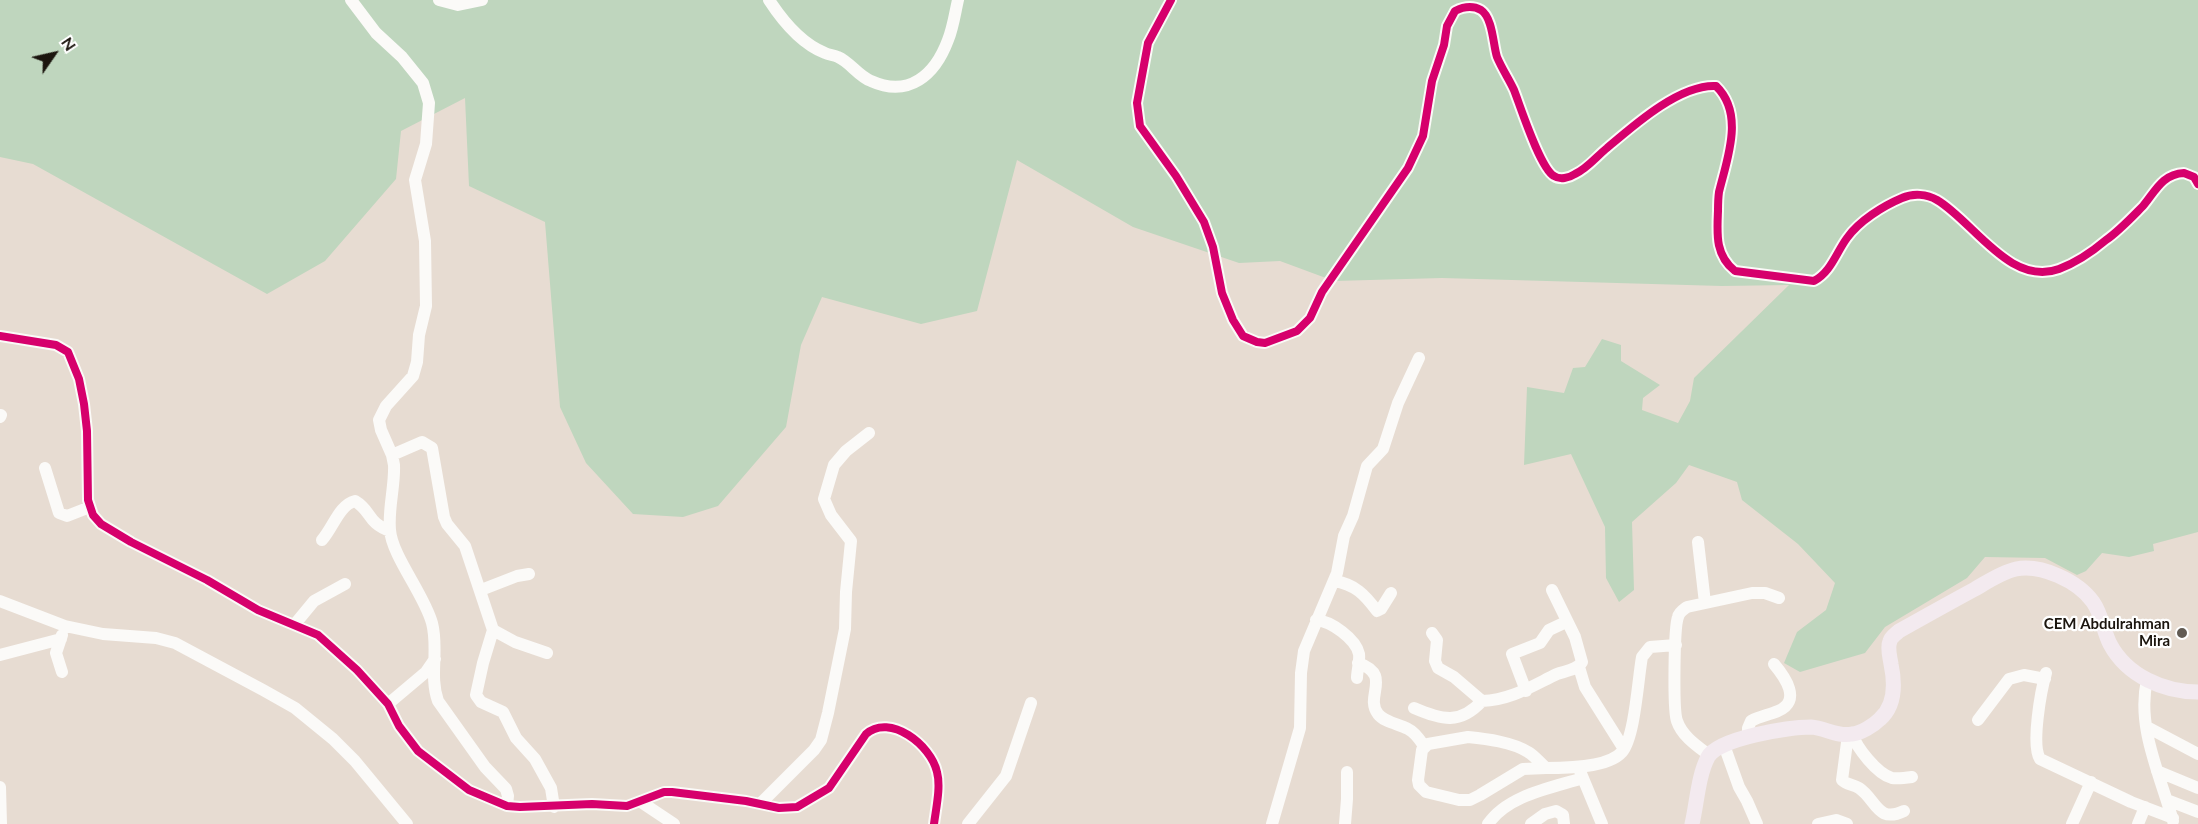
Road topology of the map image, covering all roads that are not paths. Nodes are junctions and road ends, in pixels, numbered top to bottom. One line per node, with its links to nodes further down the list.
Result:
1 (351, 0): 11 (street)
2 (439, 0): 3 (street)
3 (482, 0)
4 (769, 0): 5 (street)
5 (958, 0)
6 (1171, 0): 7 (street)
7 (2198, 184)
8 (0, 336): 13 (street)
9 (1419, 358): 18 (street)
10 (869, 433): 70 (street)
11 (392, 454): 14 (street); 20 (street)
12 (45, 468): 13 (street)
13 (90, 507): 28 (street)
14 (390, 531): 15 (street); 36 (street)
15 (321, 540)
16 (1698, 542): 25 (street)
17 (529, 574): 20 (street)
18 (1334, 581): 22 (street); 26 (street)
19 (345, 584): 28 (street)
20 (481, 590): 30 (street)
21 (1551, 590): 27 (street)
22 (1391, 593)
23 (1779, 598): 25 (street)
24 (0, 601): 29 (street)
25 (1705, 603): 33 (street)
26 (1316, 620): 37 (street); 82 (street)
27 (1566, 622): 39 (street); 43 (street)
28 (295, 624): 47 (street)
29 (65, 626): 32 (street); 78 (street)
30 (493, 630): 34 (street); 72 (street)
31 (1432, 633): 45 (street)
32 (61, 639): 35 (street); 40 (street)
33 (1676, 645): 57 (street); 59 (street)
34 (547, 653)
35 (0, 655)
36 (435, 659): 47 (street); 71 (street)
37 (1358, 663): 41 (street); 56 (street)
38 (1774, 664): 53 (street)
39 (1579, 667): 43 (street); 57 (street)
40 (62, 672)
41 (1357, 678)
42 (2147, 680): 44 (main road); 51 (street); 52 (main road)
43 (1526, 691): 45 (street)
44 (2198, 692)
45 (1482, 701): 49 (street)
46 (1031, 703): 81 (street)
47 (388, 704): 71 (street)
48 (1414, 708): 49 (street)
49 (1458, 718): 54 (street)
50 (1978, 720): 65 (street)
51 (2147, 727): 58 (street); 61 (street)
52 (1850, 735): 53 (main road); 64 (street); 75 (street)
53 (1748, 736): 55 (main road)
54 (1458, 738): 56 (street); 60 (street)
55 (1724, 745): 59 (main road); 89 (street)
56 (1424, 746): 60 (street)
57 (1624, 749): 63 (street)
58 (2198, 754)
59 (1709, 755): 88 (main road)
60 (1546, 768): 63 (street)
61 (2157, 771): 67 (street); 68 (street)
62 (1347, 772): 83 (street)
63 (1581, 772): 84 (street); 87 (street)
64 (1911, 777)
65 (2091, 782): 73 (street); 92 (street)
66 (0, 787): 77 (street)
67 (2198, 788)
68 (2167, 800): 74 (street); 76 (street)
69 (641, 802): 70 (street); 72 (street); 79 (street)
70 (761, 803): 80 (street)
71 (507, 806): 72 (street)
72 (554, 807)
73 (2145, 807): 76 (street); 93 (street)
74 (2198, 812)
75 (1899, 817)
76 (2174, 821)
77 (2, 824)
78 (407, 824)
79 (675, 824)
80 (934, 824)
81 (968, 824)
82 (1272, 824)
83 (1345, 824)
84 (1488, 824)
85 (1531, 824): 86 (street)
86 (1564, 824)
87 (1602, 824)
88 (1692, 824)
89 (1757, 824)
90 (1818, 824): 91 (street)
91 (1847, 824)
92 (2072, 824)
93 (2138, 824)

